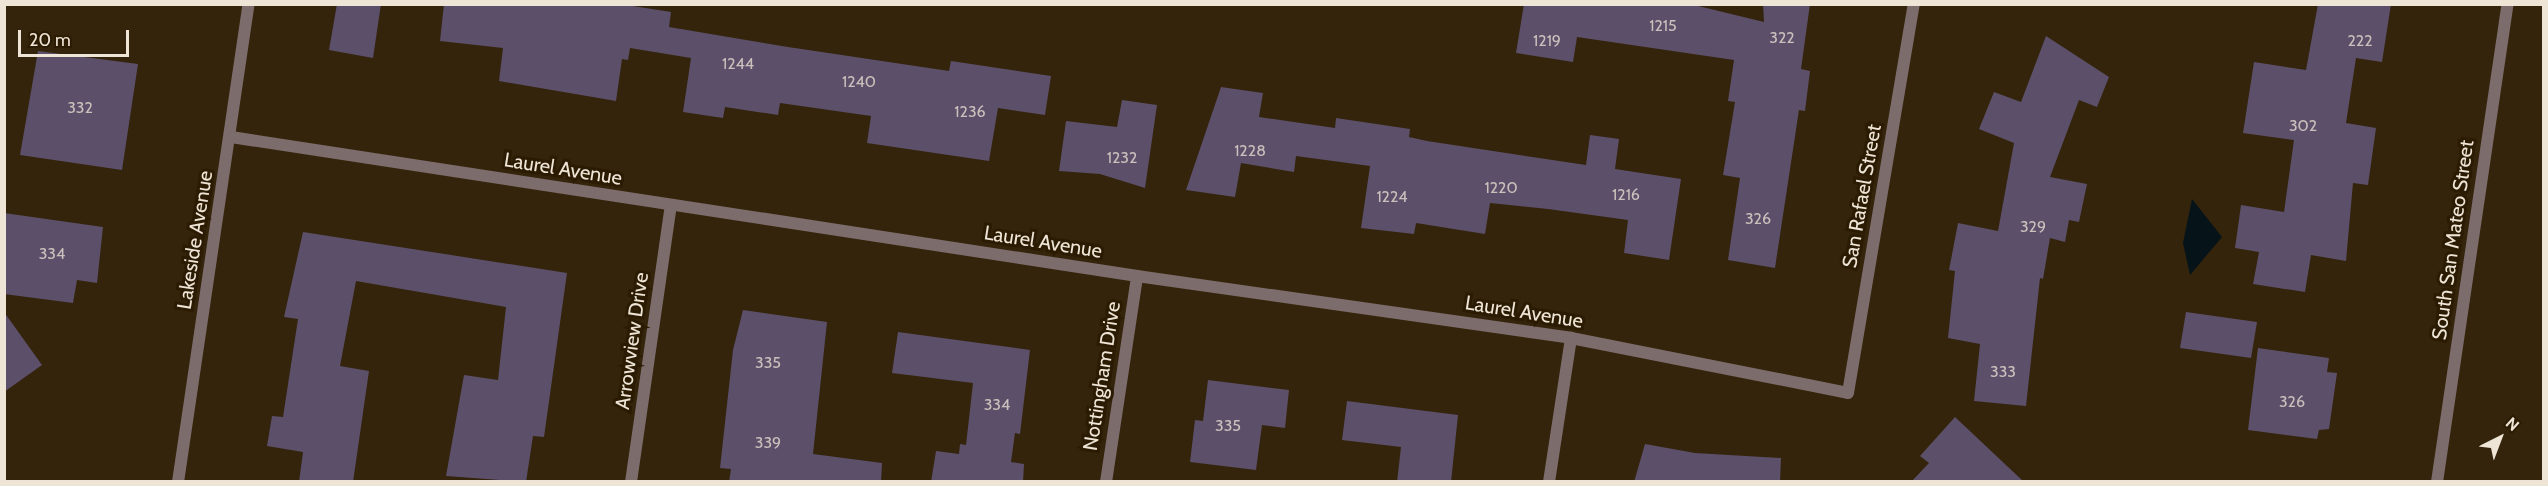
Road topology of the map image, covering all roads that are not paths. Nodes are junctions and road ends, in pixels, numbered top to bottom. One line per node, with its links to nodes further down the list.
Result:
1 (249, 4): 4 (street, Lakeside Avenue)
2 (1914, 4): 8 (street, San Rafael Street)
3 (2508, 4): 13 (street, South San Mateo Street)
4 (231, 137): 5 (street, Laurel Avenue); 9 (street, Lakeside Avenue)
5 (671, 206): 6 (street, Laurel Avenue); 10 (street, Arrowview Drive)
6 (1137, 276): 7 (street, Laurel Avenue); 11 (street, Nottingham Drive)
7 (1571, 338): 8 (street, Laurel Avenue); 12 (street)
8 (1848, 393)
9 (178, 482)
10 (631, 482)
11 (1106, 482)
12 (1549, 482)
13 (2438, 482)

